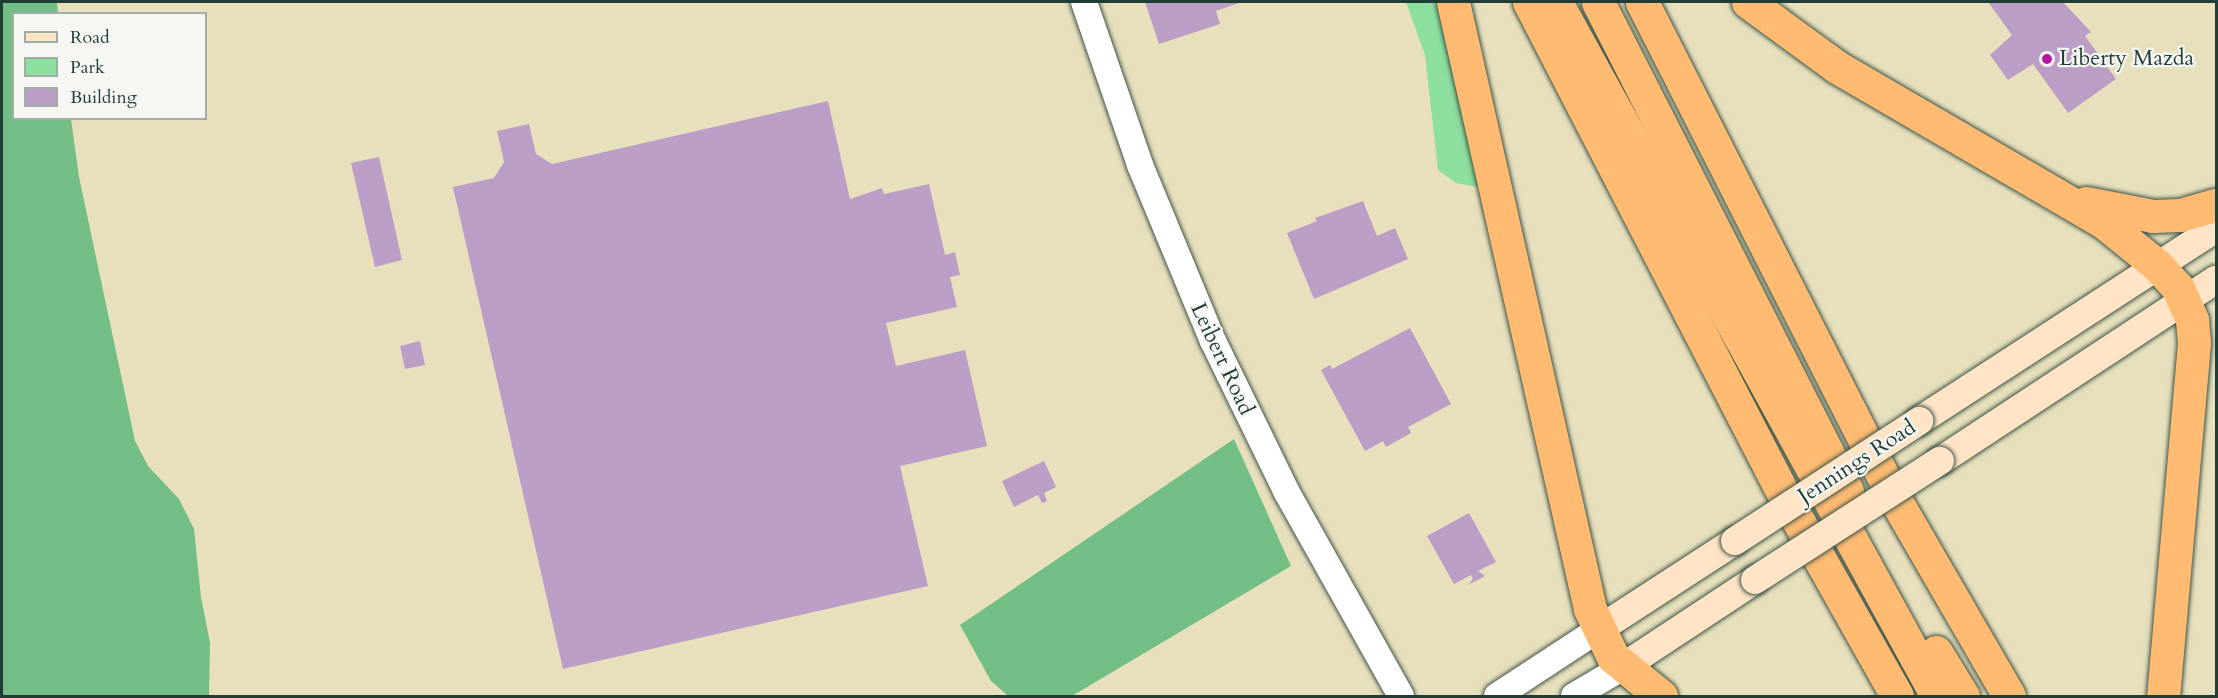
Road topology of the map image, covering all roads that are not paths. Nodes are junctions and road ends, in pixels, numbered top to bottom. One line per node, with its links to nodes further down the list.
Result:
1 (1084, 2): 18 (street, Leibert Road)
2 (1453, 2): 16 (highway)
3 (1529, 2): 22 (highway)
4 (1556, 2): 15 (highway)
5 (1577, 2): 15 (highway)
6 (1598, 2): 24 (highway)
7 (1642, 2): 25 (highway)
8 (1748, 2): 9 (highway)
9 (2056, 192): 10 (highway); 12 (highway)
10 (2217, 206)
11 (2217, 228): 12 (main road, Jennings Road)
12 (2158, 266): 14 (highway); 16 (main road, Jennings Road, bridge)
13 (2217, 280): 14 (main road, Jennings Road)
14 (2185, 301): 17 (main road, Jennings Road, bridge); 26 (highway)
15 (1767, 390): 23 (highway)
16 (1598, 630): 17 (highway); 19 (street, Jennings Road)
17 (1623, 667): 20 (street, Jennings Road); 21 (highway)
18 (1401, 696)
19 (1497, 696)
20 (1574, 696)
21 (1661, 696)
22 (1897, 696)
23 (1937, 696)
24 (1963, 696)
25 (2009, 696)
26 (2163, 696)

